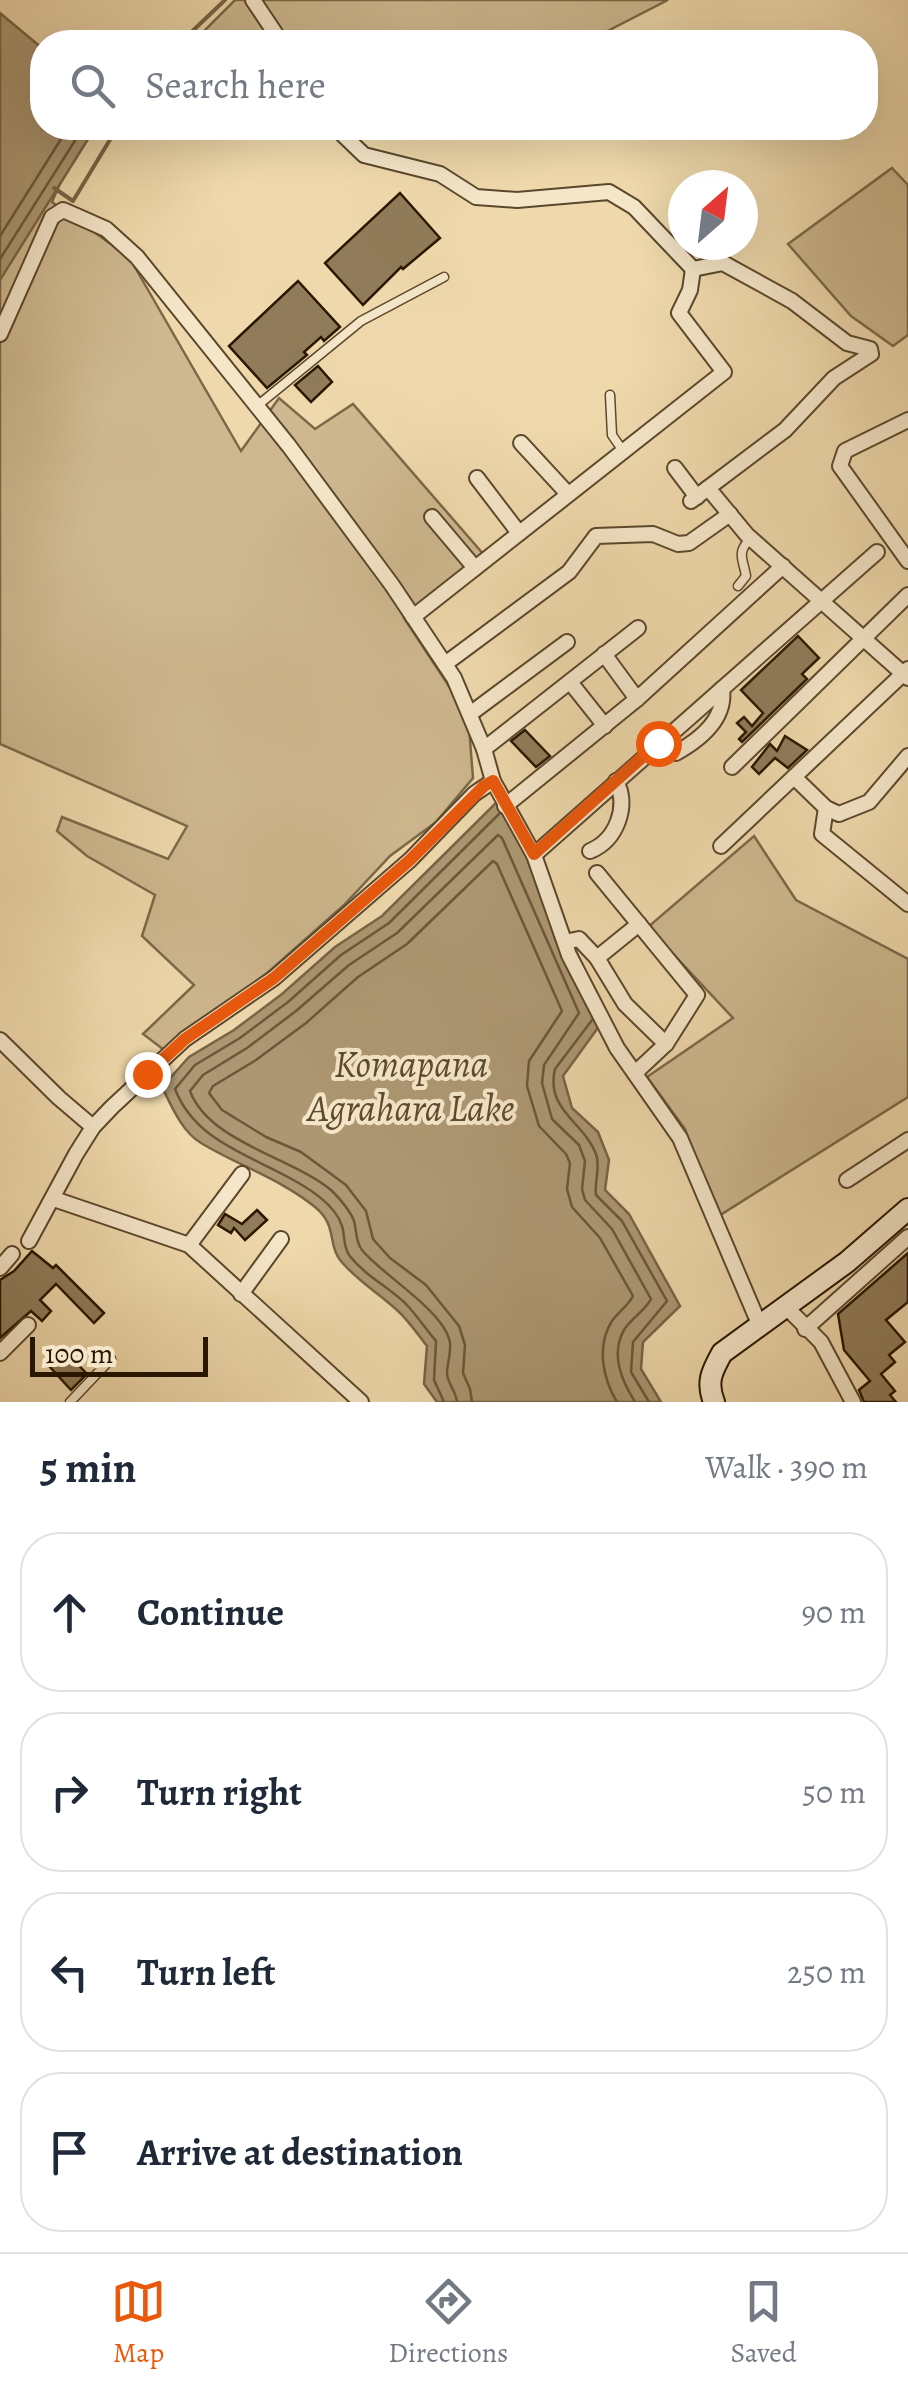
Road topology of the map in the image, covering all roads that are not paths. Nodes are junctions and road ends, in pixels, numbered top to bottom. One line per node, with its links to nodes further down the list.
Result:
1 (253, 0): 2 (street)
2 (273, 30)
3 (348, 140): 4 (street)
4 (693, 269): 11 (street); 15 (street)
5 (444, 277): 8 (lane)
6 (0, 334): 8 (street)
7 (610, 395): 11 (lane)
8 (258, 406): 27 (street)
9 (908, 420): 21 (street)
10 (522, 443): 14 (street)
11 (623, 451): 14 (street)
12 (675, 468): 15 (street)
13 (477, 478): 18 (street)
14 (568, 494): 18 (street)
15 (699, 495): 16 (street)
16 (730, 514): 19 (street); 32 (street)
17 (432, 517): 23 (street)
18 (520, 533): 23 (street)
19 (751, 538): 22 (street); 24 (lane)
20 (877, 552): 26 (street)
21 (908, 561)
22 (783, 566): 26 (street); 36 (street)
23 (475, 568): 27 (street)
24 (738, 586)
25 (908, 595): 29 (street)
26 (821, 604): 29 (street); 35 (street)
27 (413, 617): 32 (street)
28 (638, 628): 31 (street)
29 (862, 638): 33 (street); 42 (street)
30 (567, 642): 37 (street)
31 (604, 654): 34 (street); 36 (street)
32 (445, 664): 37 (street)
33 (906, 674): 43 (street)
34 (570, 682): 38 (street); 40 (street)
35 (722, 689): 39 (street); 39 (street)
36 (638, 699): 38 (street)
37 (470, 714): 40 (street)
38 (604, 726): 46 (street)
39 (658, 743): 45 (street)
40 (484, 749): 44 (street)
41 (908, 756): 47 (street)
42 (732, 766)
43 (794, 777): 47 (street); 48 (street)
44 (493, 781): 46 (street); 61 (street)
45 (616, 781): 49 (street); 50 (street)
46 (505, 806): 50 (street)
47 (826, 808): 52 (street)
48 (720, 846)
49 (590, 851)
50 (534, 854): 54 (street)
51 (598, 873): 53 (street)
52 (908, 904)
53 (639, 924): 55 (street); 59 (street)
54 (565, 942): 55 (street); 57 (street)
55 (597, 958): 56 (street)
56 (613, 984): 57 (street); 59 (street)
57 (592, 1000): 60 (street)
58 (0, 1040): 61 (street)
59 (666, 1044): 60 (street)
60 (636, 1073): 76 (street)
61 (93, 1127): 65 (street)
62 (908, 1140): 64 (street)
63 (242, 1174): 70 (street)
64 (848, 1180)
65 (54, 1199): 69 (street); 70 (street)
66 (908, 1208): 74 (street)
67 (908, 1237): 77 (street)
68 (281, 1239): 73 (street)
69 (29, 1242)
70 (189, 1245): 73 (street)
71 (12, 1254): 72 (street)
72 (0, 1268)
73 (241, 1294): 81 (street)
74 (786, 1307): 76 (street); 77 (street)
75 (28, 1325): 78 (street)
76 (760, 1326): 82 (street)
77 (805, 1329): 83 (street)
78 (0, 1352)
79 (111, 1359): 80 (lane)
80 (70, 1402)
81 (362, 1402)
82 (714, 1402)
83 (854, 1402)

